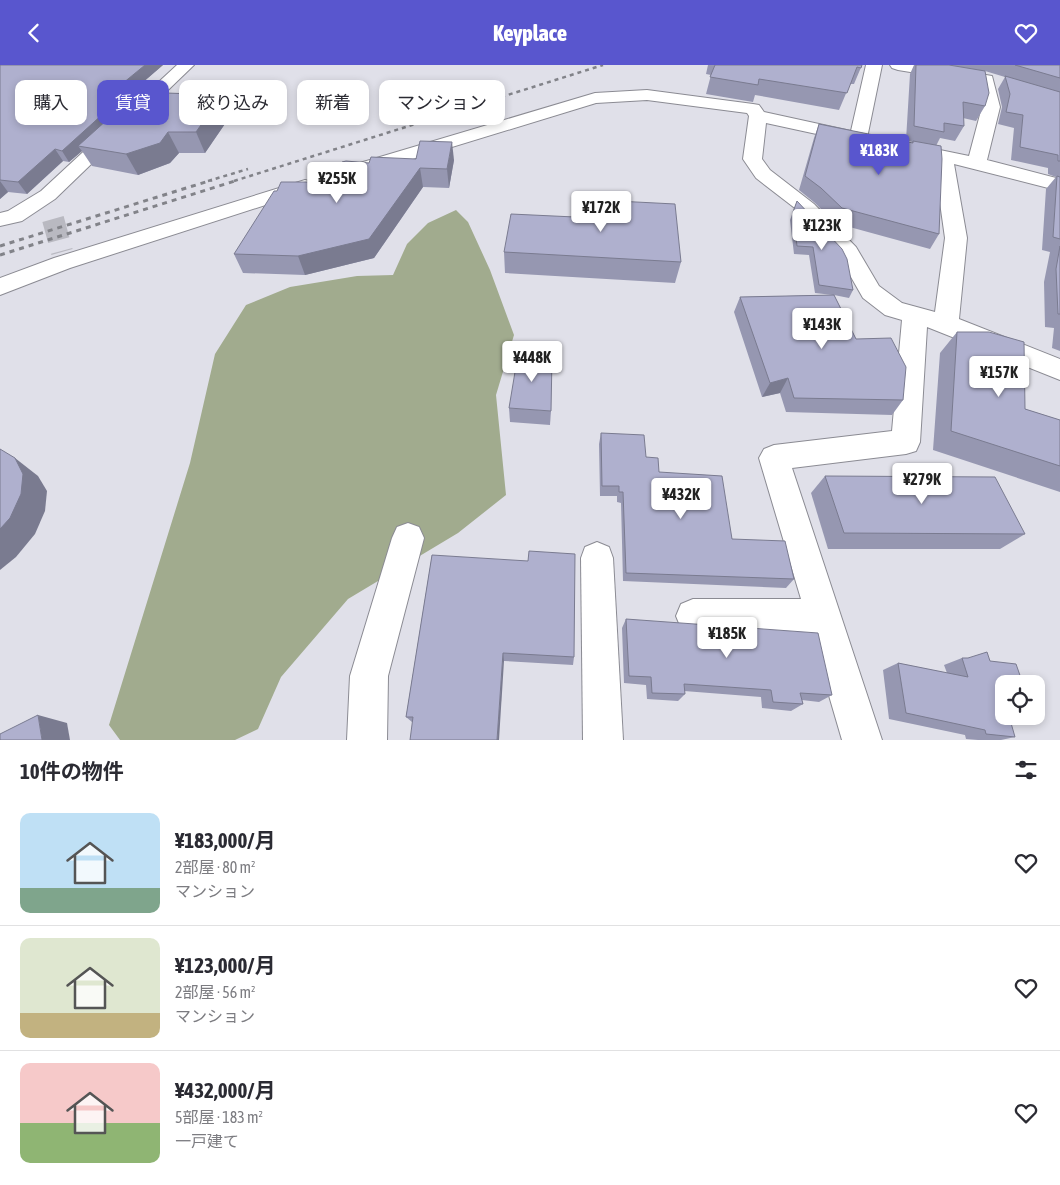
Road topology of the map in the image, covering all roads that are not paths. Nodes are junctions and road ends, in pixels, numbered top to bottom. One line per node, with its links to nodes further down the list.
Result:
1 (186, 65): 11 (street)
2 (874, 65): 7 (street)
3 (898, 65): 4 (street)
4 (986, 79): 5 (street); 9 (street)
5 (1005, 84)
6 (758, 116): 7 (street); 14 (street); 15 (street)
7 (858, 138): 8 (street)
8 (942, 157): 9 (street); 16 (street)
9 (977, 163): 10 (street)
10 (1060, 185)
11 (48, 195): 12 (street); 13 (street)
12 (53, 219)
13 (0, 221)
14 (0, 287)
15 (915, 316): 16 (street); 21 (street)
16 (946, 325): 17 (street)
17 (1060, 370)
18 (408, 538): 22 (street)
19 (597, 558): 23 (street)
20 (694, 616): 21 (street)
21 (823, 617): 24 (street)
22 (367, 740)
23 (603, 740)
24 (862, 740)

